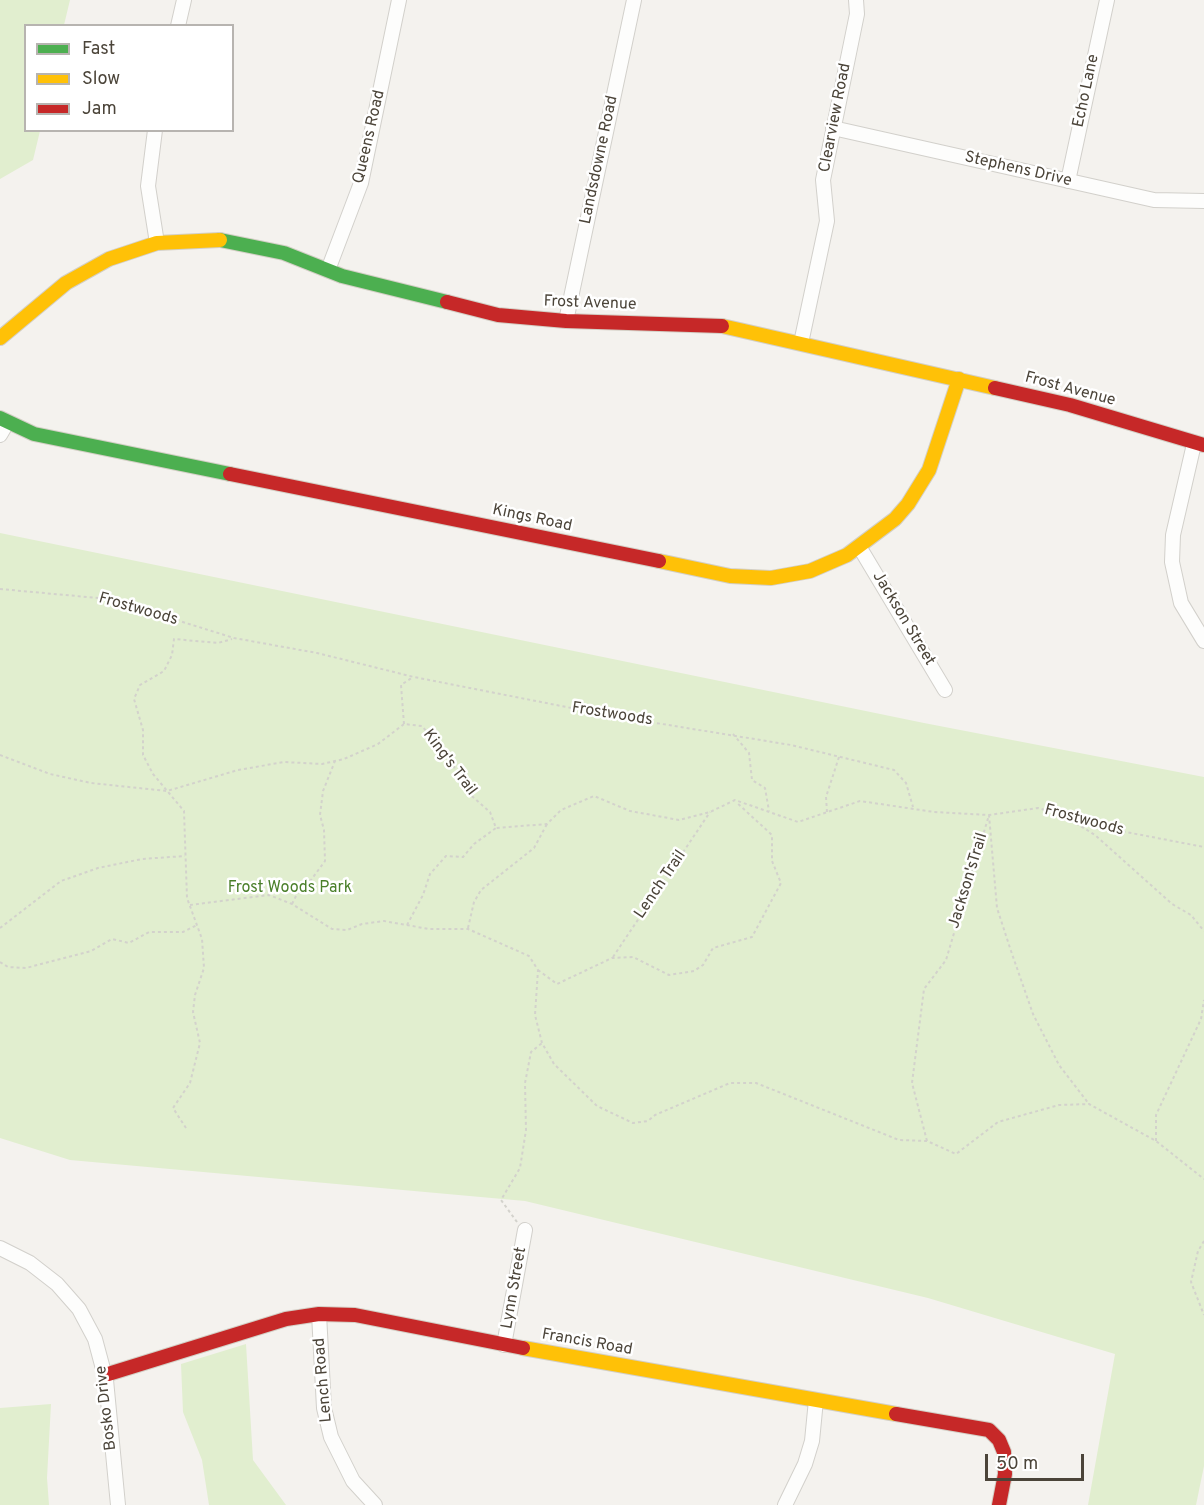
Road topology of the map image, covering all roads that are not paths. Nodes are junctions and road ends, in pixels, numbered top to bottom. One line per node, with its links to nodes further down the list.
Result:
1 (184, 0): 6 (street)
2 (399, 0): 12 (street, Queens Road)
3 (634, 0): 13 (street, Landsdowne Road)
4 (856, 0): 7 (street, Clearview Road)
5 (1107, 0): 9 (street, Echo Lane)
6 (178, 24)
7 (834, 128): 9 (street, Stephens Drive); 15 (street, Clearview Road)
8 (155, 132): 11 (street)
9 (1068, 181): 10 (street, Stephens Drive)
10 (1204, 201)
11 (157, 243): 12 (street, Frost Avenue); 14 (street, Frost Avenue)
12 (328, 270): 13 (street, Frost Avenue)
13 (566, 321): 15 (street, Frost Avenue)
14 (0, 338)
15 (801, 343): 16 (street, Frost Avenue)
16 (959, 379): 18 (street, Frost Avenue); 19 (street, Kings Road)
17 (2, 426): 19 (street, Kings Road)
18 (1199, 445): 20 (street)
19 (860, 548): 21 (street, Jackson Street)
20 (1204, 642)
21 (945, 690)
22 (525, 1230): 25 (street, Lynn Street)
23 (0, 1248): 26 (street, Bosko Drive)
24 (319, 1314): 25 (street, Francis Road); 26 (street, Francis Road); 29 (street, Lench Road)
25 (504, 1345): 27 (street, Francis Road)
26 (105, 1375): 28 (street, Bosko Drive)
27 (816, 1400): 30 (street); 31 (street, Francis Road)
28 (118, 1505)
29 (375, 1505)
30 (785, 1505)
31 (999, 1505)

